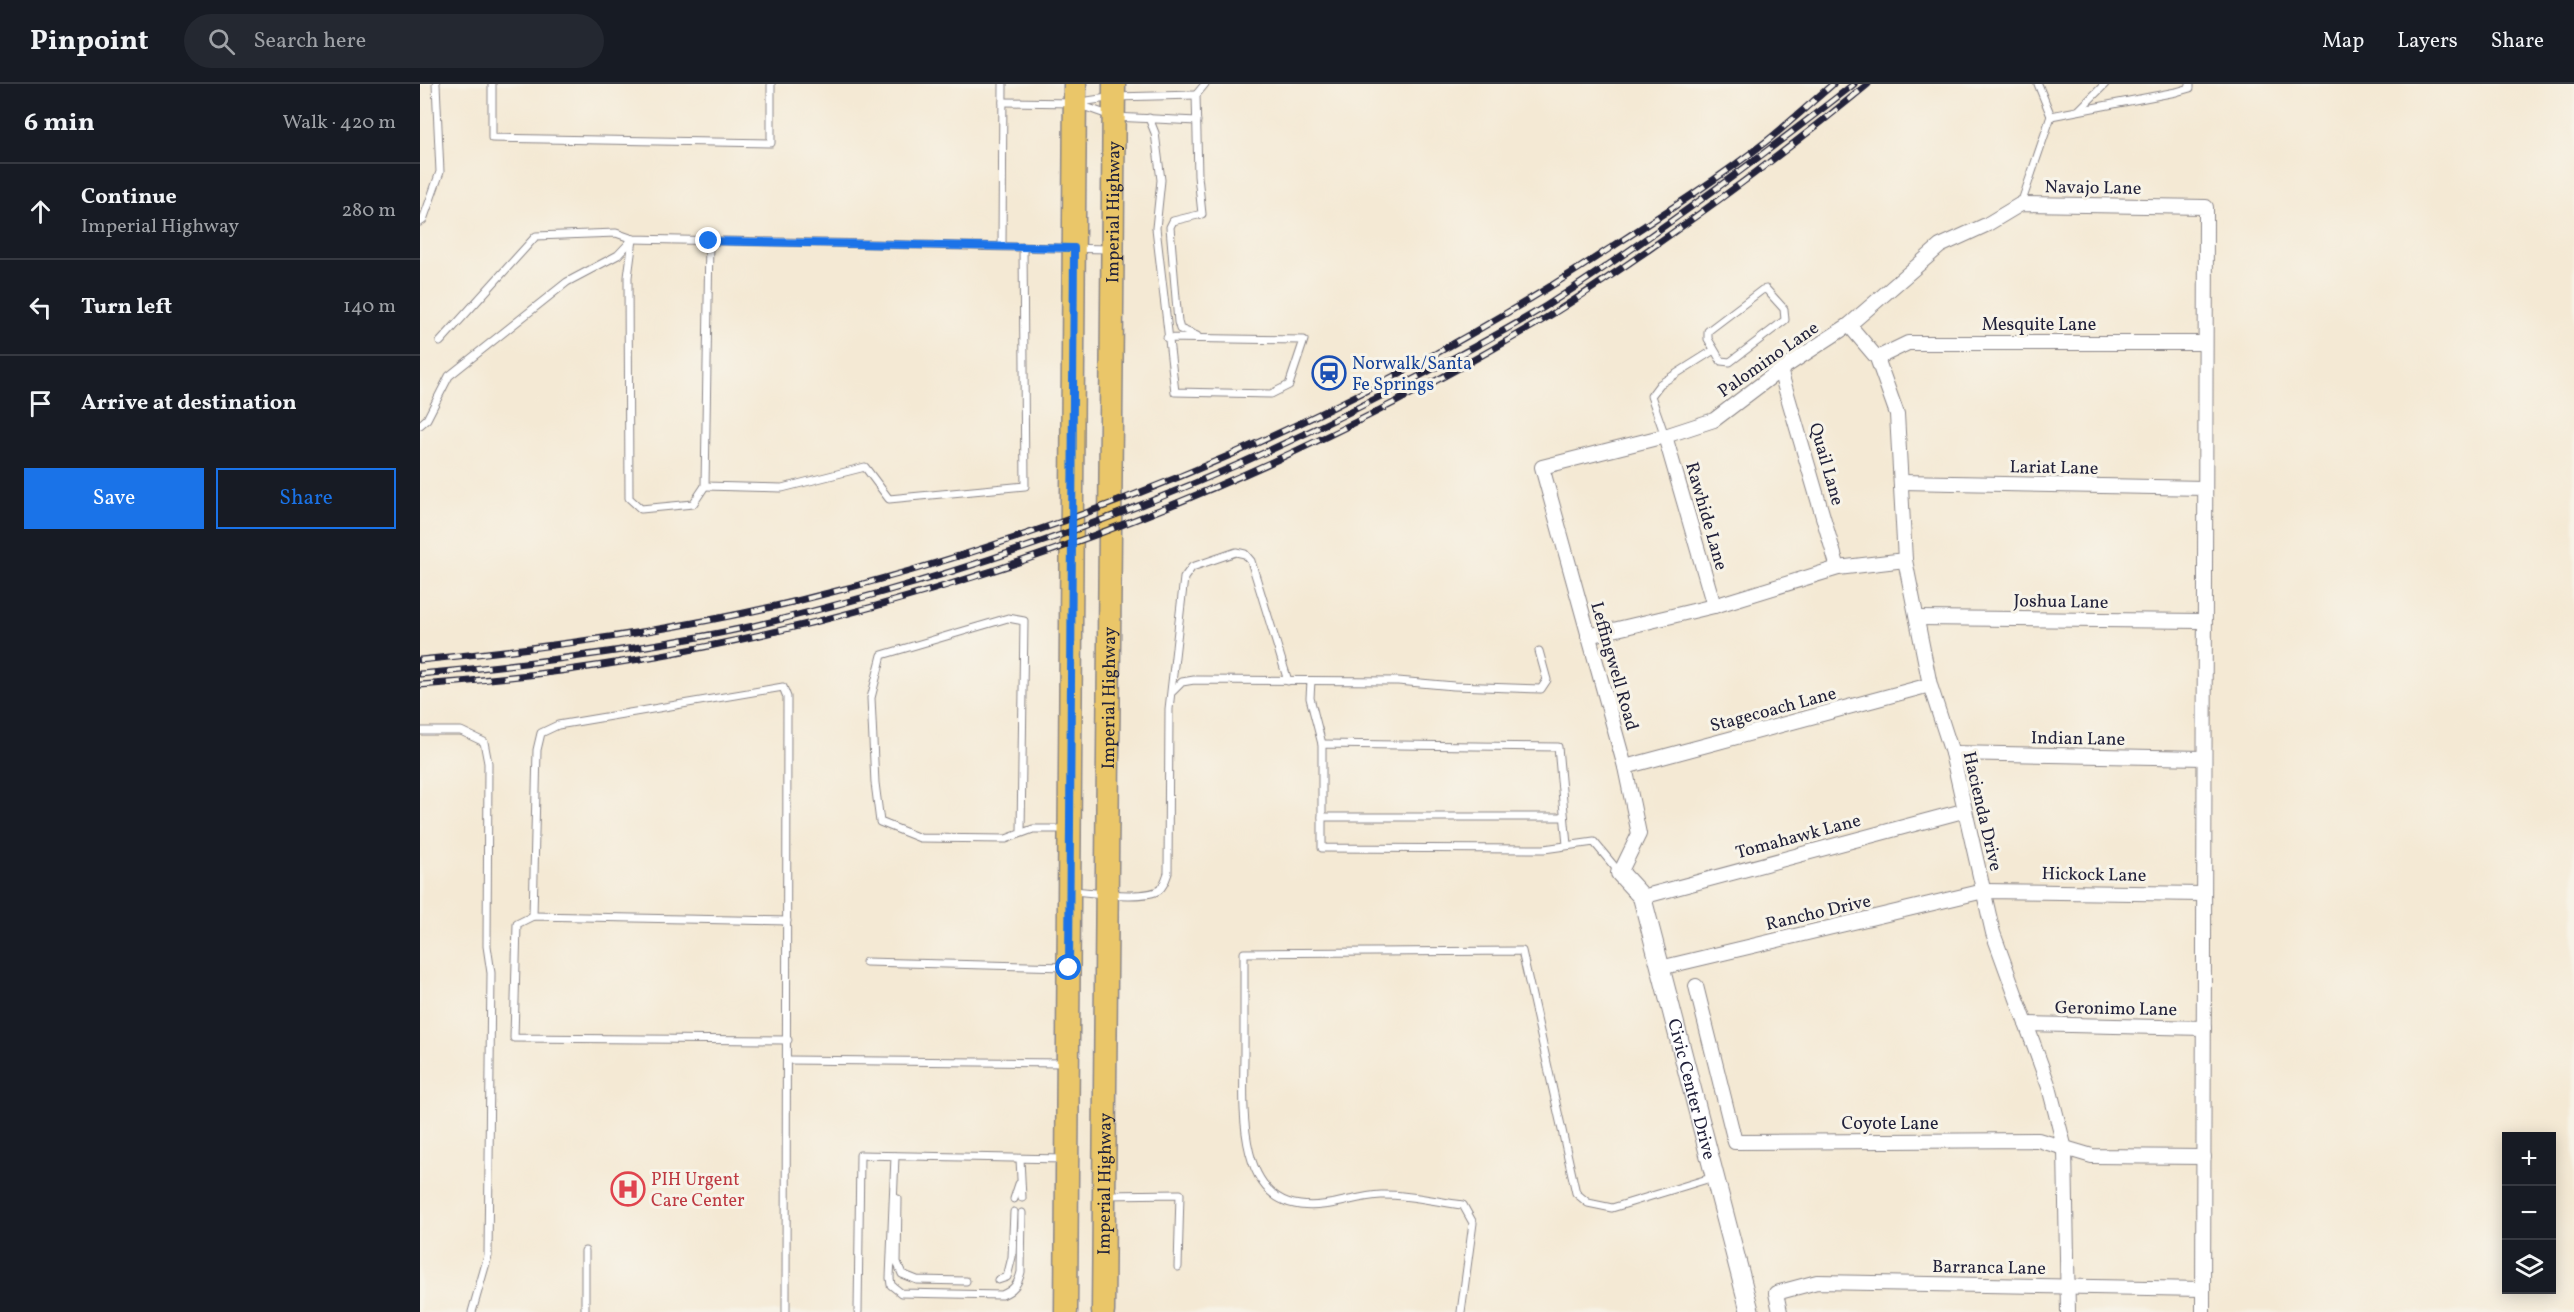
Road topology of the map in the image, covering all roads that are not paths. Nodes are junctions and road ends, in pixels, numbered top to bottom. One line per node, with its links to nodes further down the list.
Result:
1 (436, 84): 18 (lane)
2 (492, 84): 3 (lane)
3 (771, 84)
4 (1003, 84): 12 (lane)
5 (1205, 84): 10 (lane)
6 (2038, 84): 14 (lane)
7 (2105, 84): 13 (lane)
8 (2190, 84): 13 (lane)
9 (1074, 93): 11 (lane); 11 (lane); 12 (lane); 24 (main road, Imperial Highway)
10 (1196, 94): 11 (lane); 16 (lane)
11 (1114, 99): 15 (lane); 25 (main road, Imperial Highway)
12 (1003, 102): 22 (lane)
13 (2079, 110): 14 (lane)
14 (2050, 116): 17 (lane)
15 (1149, 118): 16 (lane); 27 (lane)
16 (1197, 121): 28 (lane)
17 (2021, 204): 19 (street, Navajo Lane); 30 (street, Navajo Lane)
18 (420, 222)
19 (1986, 225): 26 (street, Palomino Lane)
20 (633, 239): 21 (lane); 29 (lane); 34 (lane); 38 (lane)
21 (709, 241): 22 (lane); 38 (lane)
22 (1002, 246): 23 (lane)
23 (1023, 246): 24 (lane); 38 (lane)
24 (1074, 248): 25 (lane); 59 (main road, Imperial Highway)
25 (1112, 249): 65 (main road, Imperial Highway)
26 (1849, 325): 32 (street, Hacienda Drive); 33 (street, Palomino Lane)
27 (1167, 338): 28 (lane); 28 (lane)
28 (1207, 339)
29 (440, 342)
30 (2205, 343): 32 (street, Mesquite Lane); 39 (street)
31 (1714, 350): 31 (lane); 35 (lane)
32 (1877, 358): 37 (street, Hacienda Drive)
33 (1780, 370): 35 (street, Palomino Lane); 41 (street, Quail Lane)
34 (420, 425)
35 (1665, 436): 36 (street, Palomino Lane); 42 (street, Rawhide Lane)
36 (1542, 467): 45 (street, Leffingwell Road)
37 (1902, 482): 39 (street, Lariat Lane); 40 (street, Hacienda Drive)
38 (705, 486)
39 (2205, 488): 44 (street)
40 (1905, 560): 41 (street); 43 (street, Hacienda Drive)
41 (1838, 568): 42 (street)
42 (1714, 606): 45 (street)
43 (1917, 618): 44 (street, Joshua Lane); 49 (street, Hacienda Drive)
44 (2204, 621): 54 (street)
45 (1588, 636): 55 (street, Leffingwell Road)
46 (1539, 651): 48 (lane)
47 (1288, 681): 48 (lane); 50 (lane); 50 (lane)
48 (1311, 681): 52 (lane)
49 (1930, 685): 53 (street, Hacienda Drive); 55 (street, Stagecoach Lane)
50 (1173, 691): 65 (lane)
51 (420, 731): 95 (lane)
52 (1322, 744): 57 (lane); 58 (lane)
53 (1952, 753): 54 (street, Indian Lane); 56 (street, Hacienda Drive)
54 (2204, 758): 66 (street)
55 (1625, 767): 62 (street, Leffingwell Road)
56 (1963, 811): 64 (street, Hacienda Drive); 67 (street, Tomahawk Lane)
57 (1322, 817): 58 (lane); 61 (lane)
58 (1564, 817): 61 (lane)
59 (1070, 829): 60 (lane); 63 (main road, Imperial Highway)
60 (1021, 832): 60 (lane)
61 (1567, 845): 62 (lane)
62 (1620, 873): 67 (street, Civic Center Drive)
63 (1070, 890): 65 (lane); 71 (main road, Imperial Highway)
64 (1984, 891): 66 (street, Hickock Lane); 72 (street, Rancho Drive); 74 (street, Hacienda Drive)
65 (1107, 893): 86 (main road, Imperial Highway)
66 (2204, 894): 75 (street)
67 (1642, 897): 72 (street, Civic Center Drive)
68 (533, 916): 69 (lane); 69 (lane); 76 (lane)
69 (787, 921): 76 (lane)
70 (866, 962): 71 (lane)
71 (1069, 968): 78 (main road, Imperial Highway)
72 (1660, 968): 84 (street, Civic Center Drive)
73 (1696, 986): 79 (street, Coyote Lane)
74 (2026, 1024): 75 (street, Geronimo Lane); 79 (street, Hacienda Drive)
75 (2204, 1028): 81 (street)
76 (788, 1040): 77 (lane)
77 (788, 1060): 78 (lane); 97 (lane)
78 (1068, 1063): 83 (main road, Imperial Highway)
79 (2065, 1149): 81 (street, Coyote Lane); 92 (street, Hacienda Drive)
80 (895, 1156): 82 (lane); 85 (lane); 98 (lane)
81 (2204, 1157): 93 (street)
82 (1020, 1158): 83 (lane); 87 (lane)
83 (1067, 1159): 99 (main road, Imperial Highway)
84 (1714, 1177): 94 (lane); 101 (street, Civic Center Drive)
85 (895, 1182): 90 (lane); 91 (lane)
86 (1104, 1195): 89 (lane); 100 (main road, Imperial Highway)
87 (1018, 1198)
88 (585, 1251): 96 (lane)
89 (1178, 1267)
90 (998, 1280)
91 (966, 1281)
92 (2068, 1287): 93 (street, Barranca Lane); 102 (street, Barranca Lane); 103 (street, Hacienda Drive)
93 (2203, 1289): 104 (street)
94 (1462, 1311)
95 (472, 1312)
96 (585, 1312)
97 (786, 1312)
98 (858, 1312)
99 (1066, 1312)
100 (1103, 1312)
101 (1750, 1312)
102 (1780, 1312)
103 (2068, 1312)
104 (2203, 1312)

